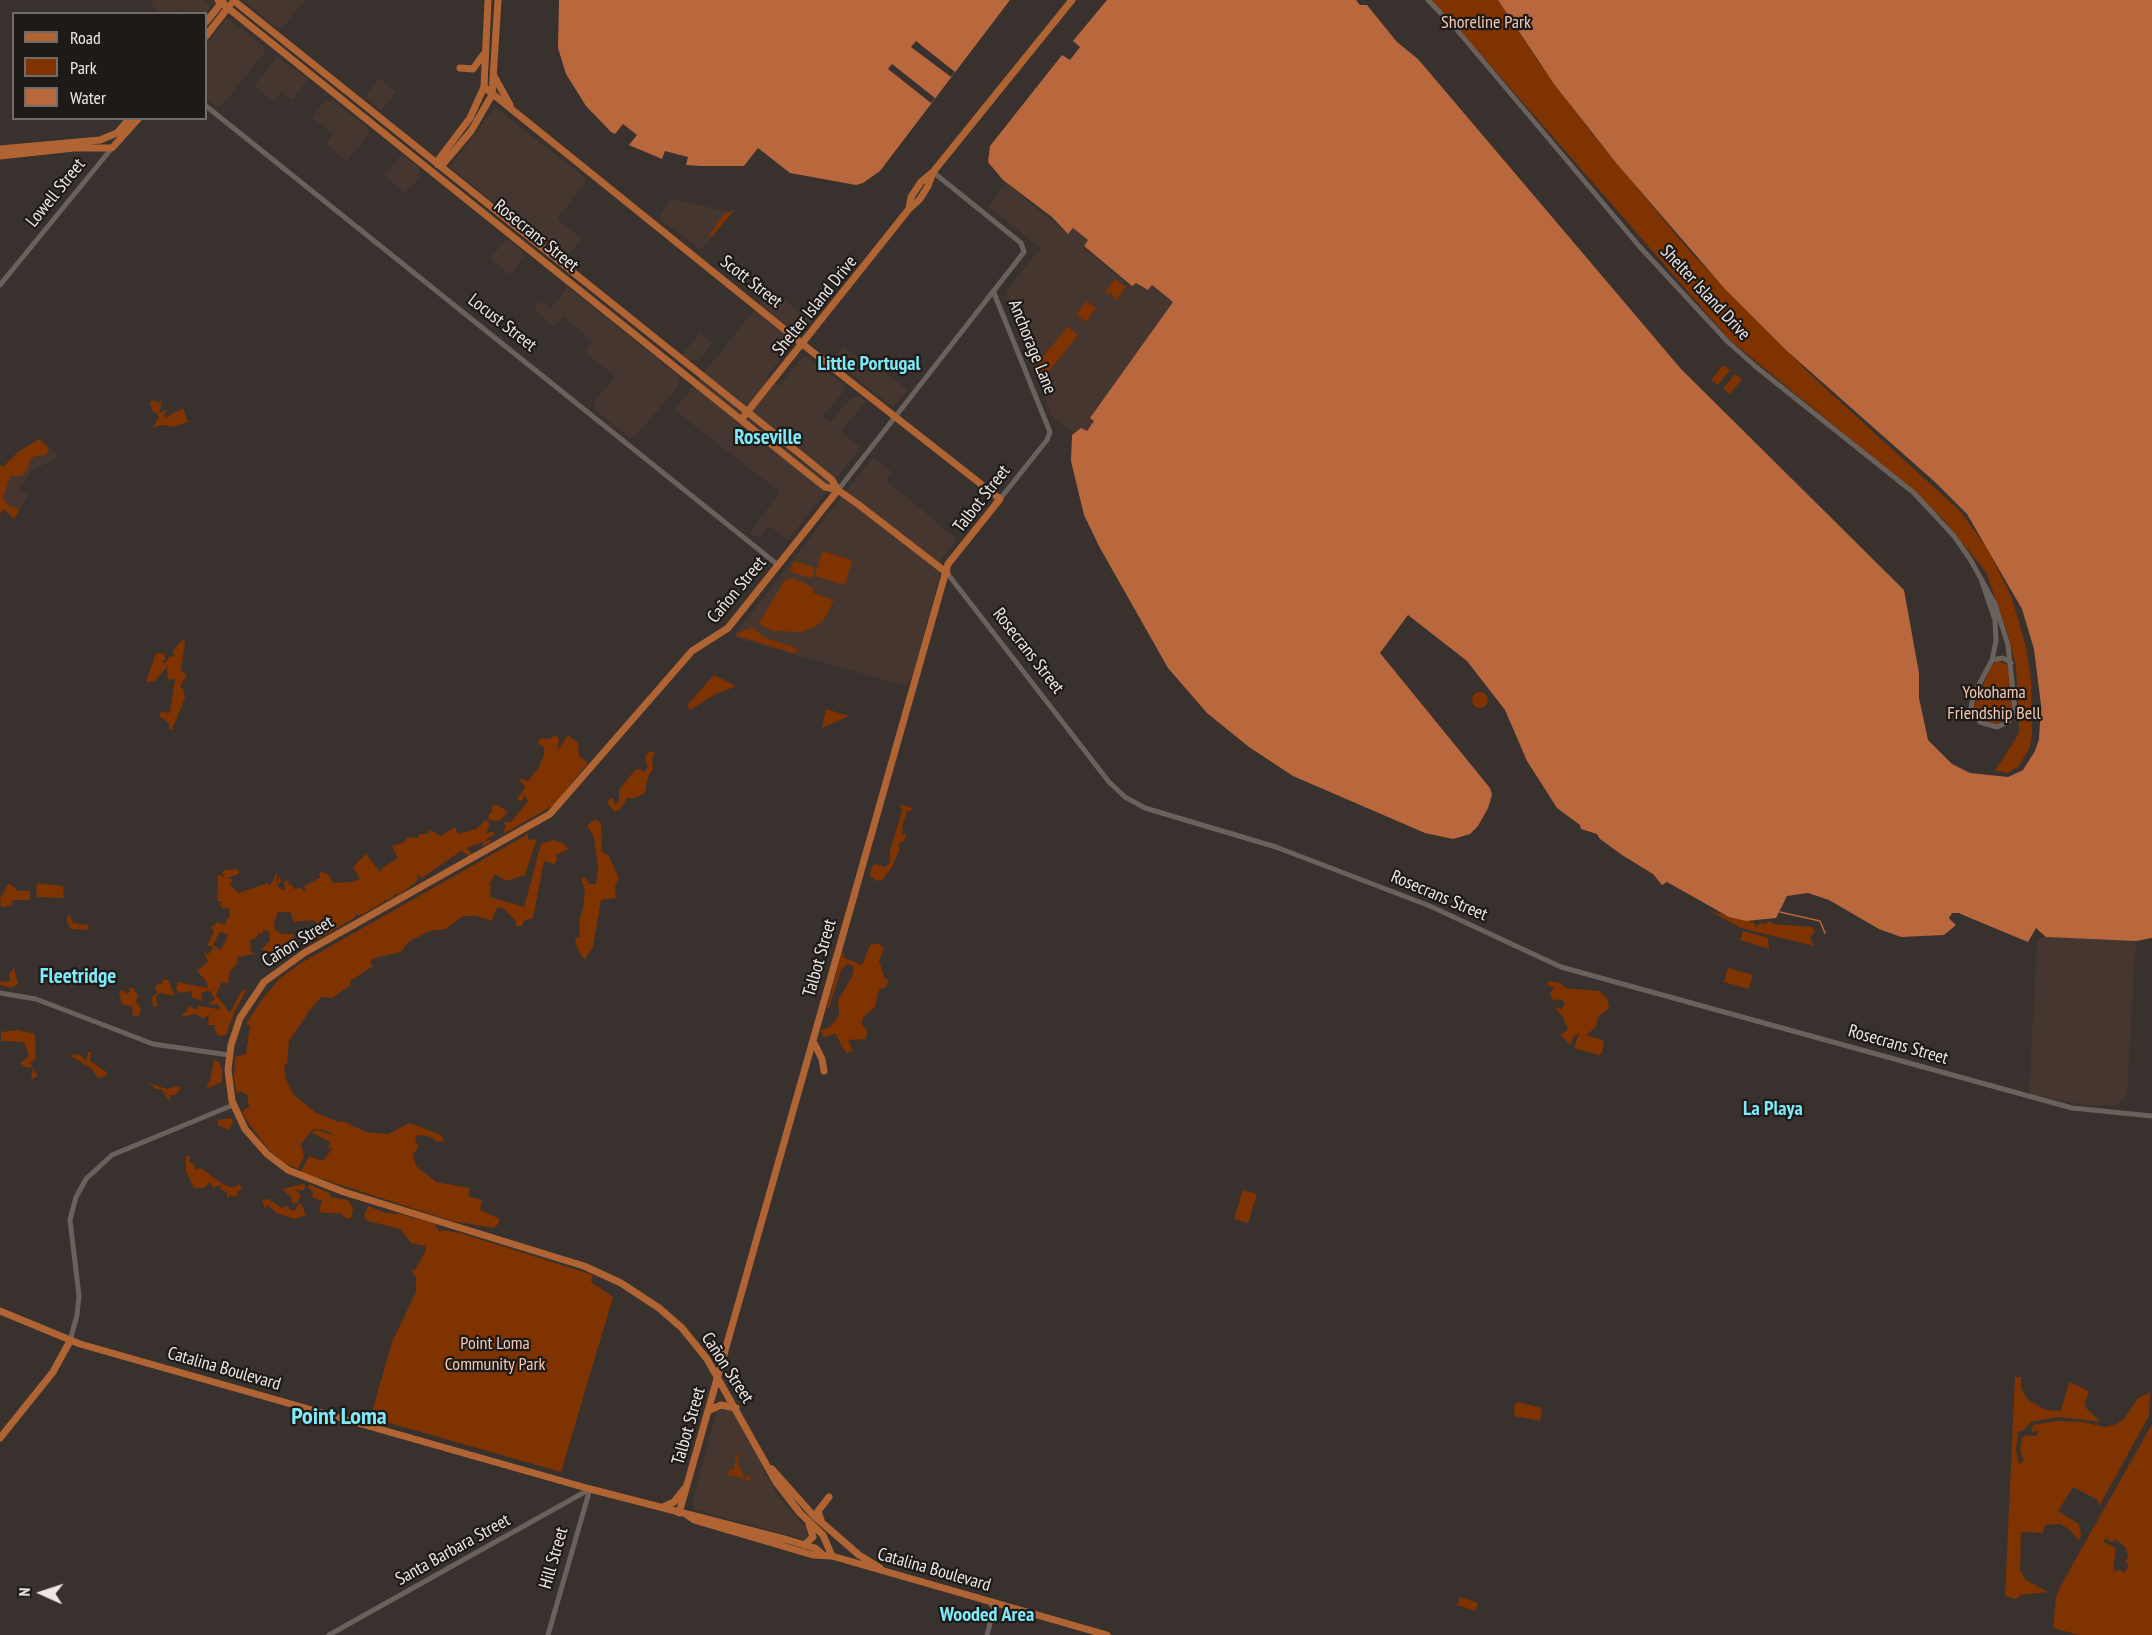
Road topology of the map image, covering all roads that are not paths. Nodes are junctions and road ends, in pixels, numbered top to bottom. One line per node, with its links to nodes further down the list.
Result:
1 (234, 0): 7 (main road); 23 (main road, Rosecrans Street)
2 (488, 0): 10 (main road)
3 (498, 0): 12 (main road)
4 (1072, 0): 25 (main road, Shelter Island Drive)
5 (1428, 0): 37 (street, Shelter Island Drive)
6 (221, 1): 7 (main road, Rosecrans Street); 8 (main road)
7 (228, 8): 9 (main road); 24 (main road, Rosecrans Street)
8 (207, 21)
9 (207, 35)
10 (485, 43): 11 (main road); 13 (main road)
11 (460, 68)
12 (493, 74): 14 (main road); 16 (main road)
13 (484, 87): 14 (main road, Scott Street); 23 (main road)
14 (492, 94): 16 (main road, Scott Street); 23 (main road)
15 (207, 107): 35 (street, Locust Street)
16 (518, 114): 28 (main road, Scott Street)
17 (128, 120): 19 (main road)
18 (137, 120): 20 (main road)
19 (123, 127): 20 (main road); 21 (main road)
20 (112, 147): 22 (main road); 26 (street, Lowell Street)
21 (0, 149)
22 (0, 156)
23 (438, 164): 24 (main road); 29 (main road, Rosecrans Street)
24 (432, 172): 31 (main road, Rosecrans Street)
25 (933, 172): 27 (street, Anchorage Lane); 28 (main road, Shelter Island Drive)
26 (0, 285)
27 (994, 293): 30 (street); 32 (street, Anchorage Lane)
28 (804, 343): 29 (main road, Shelter Island Drive); 30 (main road, Scott Street)
29 (747, 413): 31 (main road, Shelter Island Drive); 33 (main road, Rosecrans Street)
30 (896, 417): 33 (street); 34 (main road, Scott Street)
31 (742, 420): 33 (main road, Rosecrans Street)
32 (1047, 440): 34 (street, Talbot Street)
33 (838, 490): 35 (main road, Cañon Street); 36 (main road, Rosecrans Street)
34 (1000, 499): 36 (main road, Talbot Street)
35 (778, 565): 42 (main road, Cañon Street)
36 (947, 573): 41 (main road, Talbot Street); 45 (street, Rosecrans Street)
37 (1982, 582): 38 (street, Shelter Island Drive); 39 (street, Shelter Island Drive)
38 (1992, 660): 39 (street); 39 (street, Shelter Island Drive)
39 (2012, 665)
40 (0, 993): 42 (street)
41 (813, 1041): 43 (main road, Talbot Street); 43 (main road)
42 (229, 1054): 44 (main road, Cañon Street)
43 (806, 1071): 48 (main road, Talbot Street)
44 (233, 1105): 47 (street); 48 (main road, Cañon Street)
45 (2152, 1116)
46 (0, 1311): 47 (main road, Catalina Boulevard)
47 (70, 1341): 51 (main road); 54 (main road, Catalina Boulevard)
48 (719, 1376): 49 (main road, Cañon Street); 50 (main road, Talbot Street)
49 (737, 1410): 50 (main road); 52 (main road, Cañon Street)
50 (710, 1411): 53 (main road, Talbot Street)
51 (0, 1438)
52 (769, 1466): 58 (main road, Cañon Street); 59 (main road, Cañon Street)
53 (690, 1480): 56 (main road); 57 (main road, Talbot Street)
54 (590, 1489): 56 (main road, Catalina Boulevard); 65 (street, Santa Barbara Street); 66 (street, Hill Street)
55 (829, 1497): 59 (main road)
56 (659, 1508): 57 (main road, Catalina Boulevard)
57 (683, 1514): 60 (main road, Catalina Boulevard); 61 (main road, Catalina Boulevard)
58 (808, 1521): 60 (main road); 62 (main road, Cañon Street)
59 (826, 1527): 63 (main road, Cañon Street)
60 (804, 1545): 61 (main road, Catalina Boulevard)
61 (822, 1554): 62 (main road, Catalina Boulevard)
62 (832, 1556): 63 (main road, Catalina Boulevard)
63 (888, 1572): 64 (main road, Catalina Boulevard)
64 (989, 1601): 67 (street); 68 (main road, Catalina Boulevard)
65 (329, 1635)
66 (548, 1635)
67 (987, 1635)
68 (1107, 1635)

